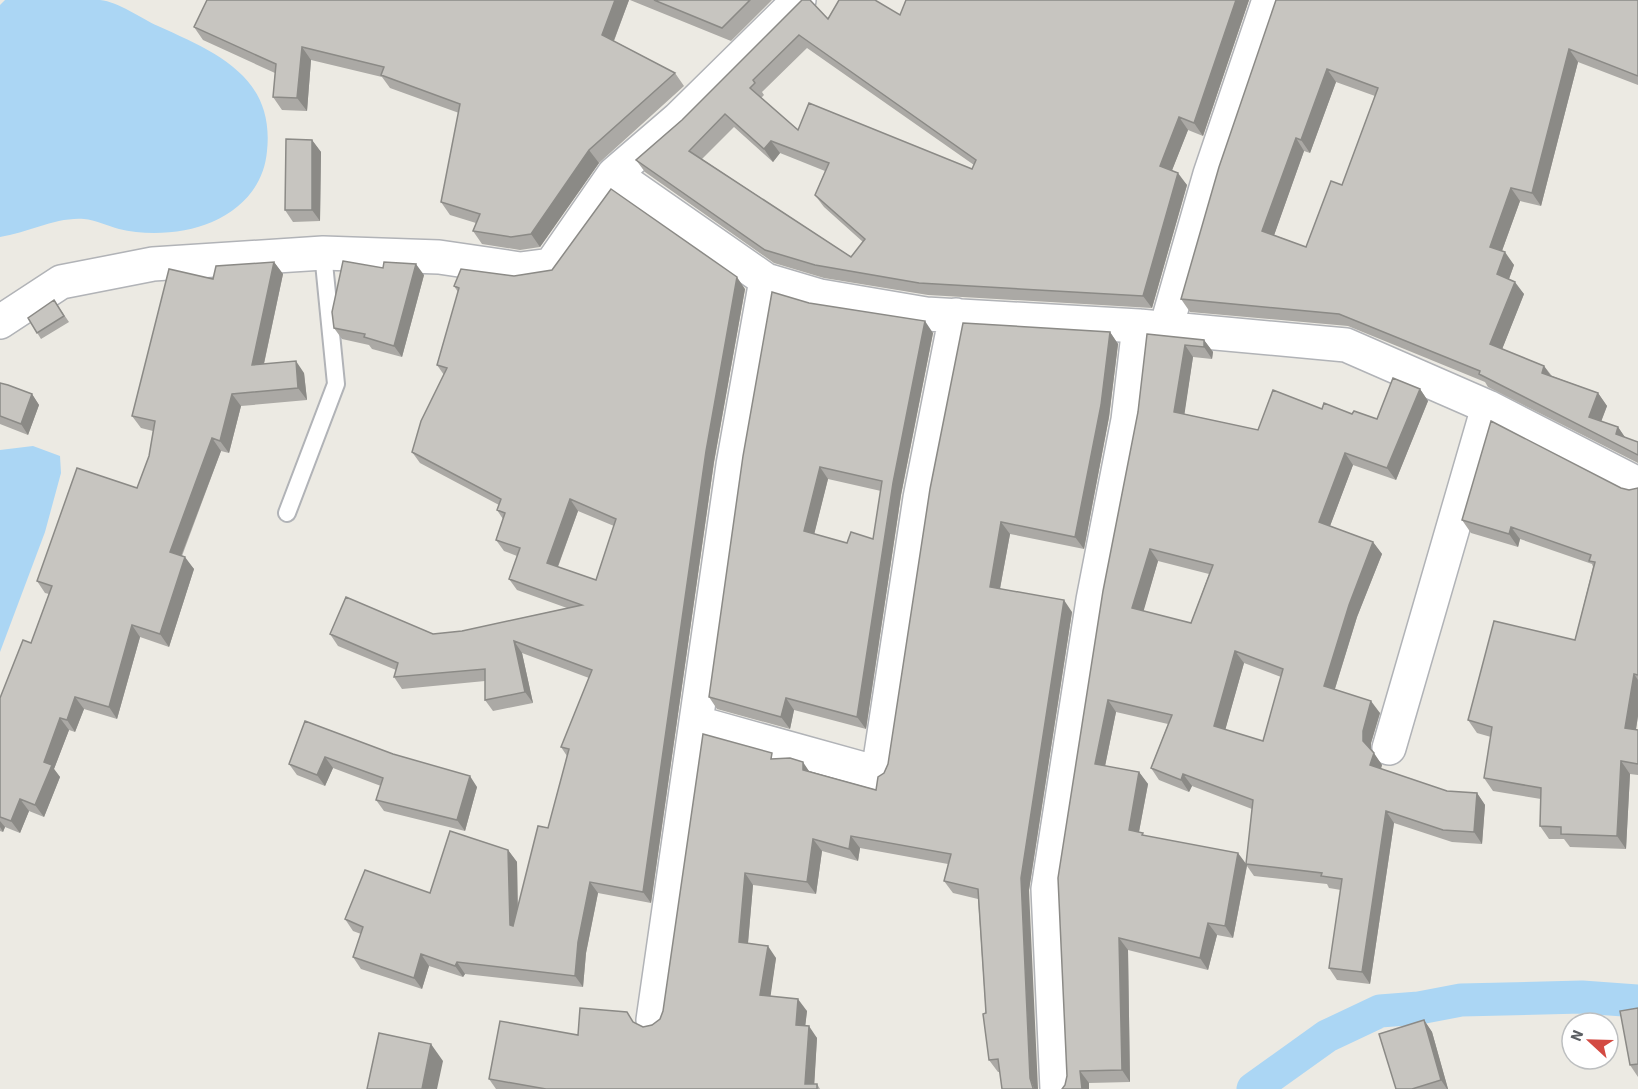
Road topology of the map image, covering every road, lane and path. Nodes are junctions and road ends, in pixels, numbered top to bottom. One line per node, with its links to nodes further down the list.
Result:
1 (799, 0): 3 (street)
2 (1269, 0): 8 (street)
3 (614, 174): 4 (street); 5 (street)
4 (323, 253): 7 (street); 11 (lane)
5 (766, 280): 6 (street); 12 (street)
6 (956, 315): 8 (street); 12 (street)
7 (0, 322)
8 (1153, 327): 9 (street); 15 (street)
9 (1488, 407): 10 (street); 13 (street)
10 (1638, 484)
11 (287, 513)
12 (698, 723): 14 (street)
13 (1389, 748)
14 (653, 1020)
15 (1057, 1089)

